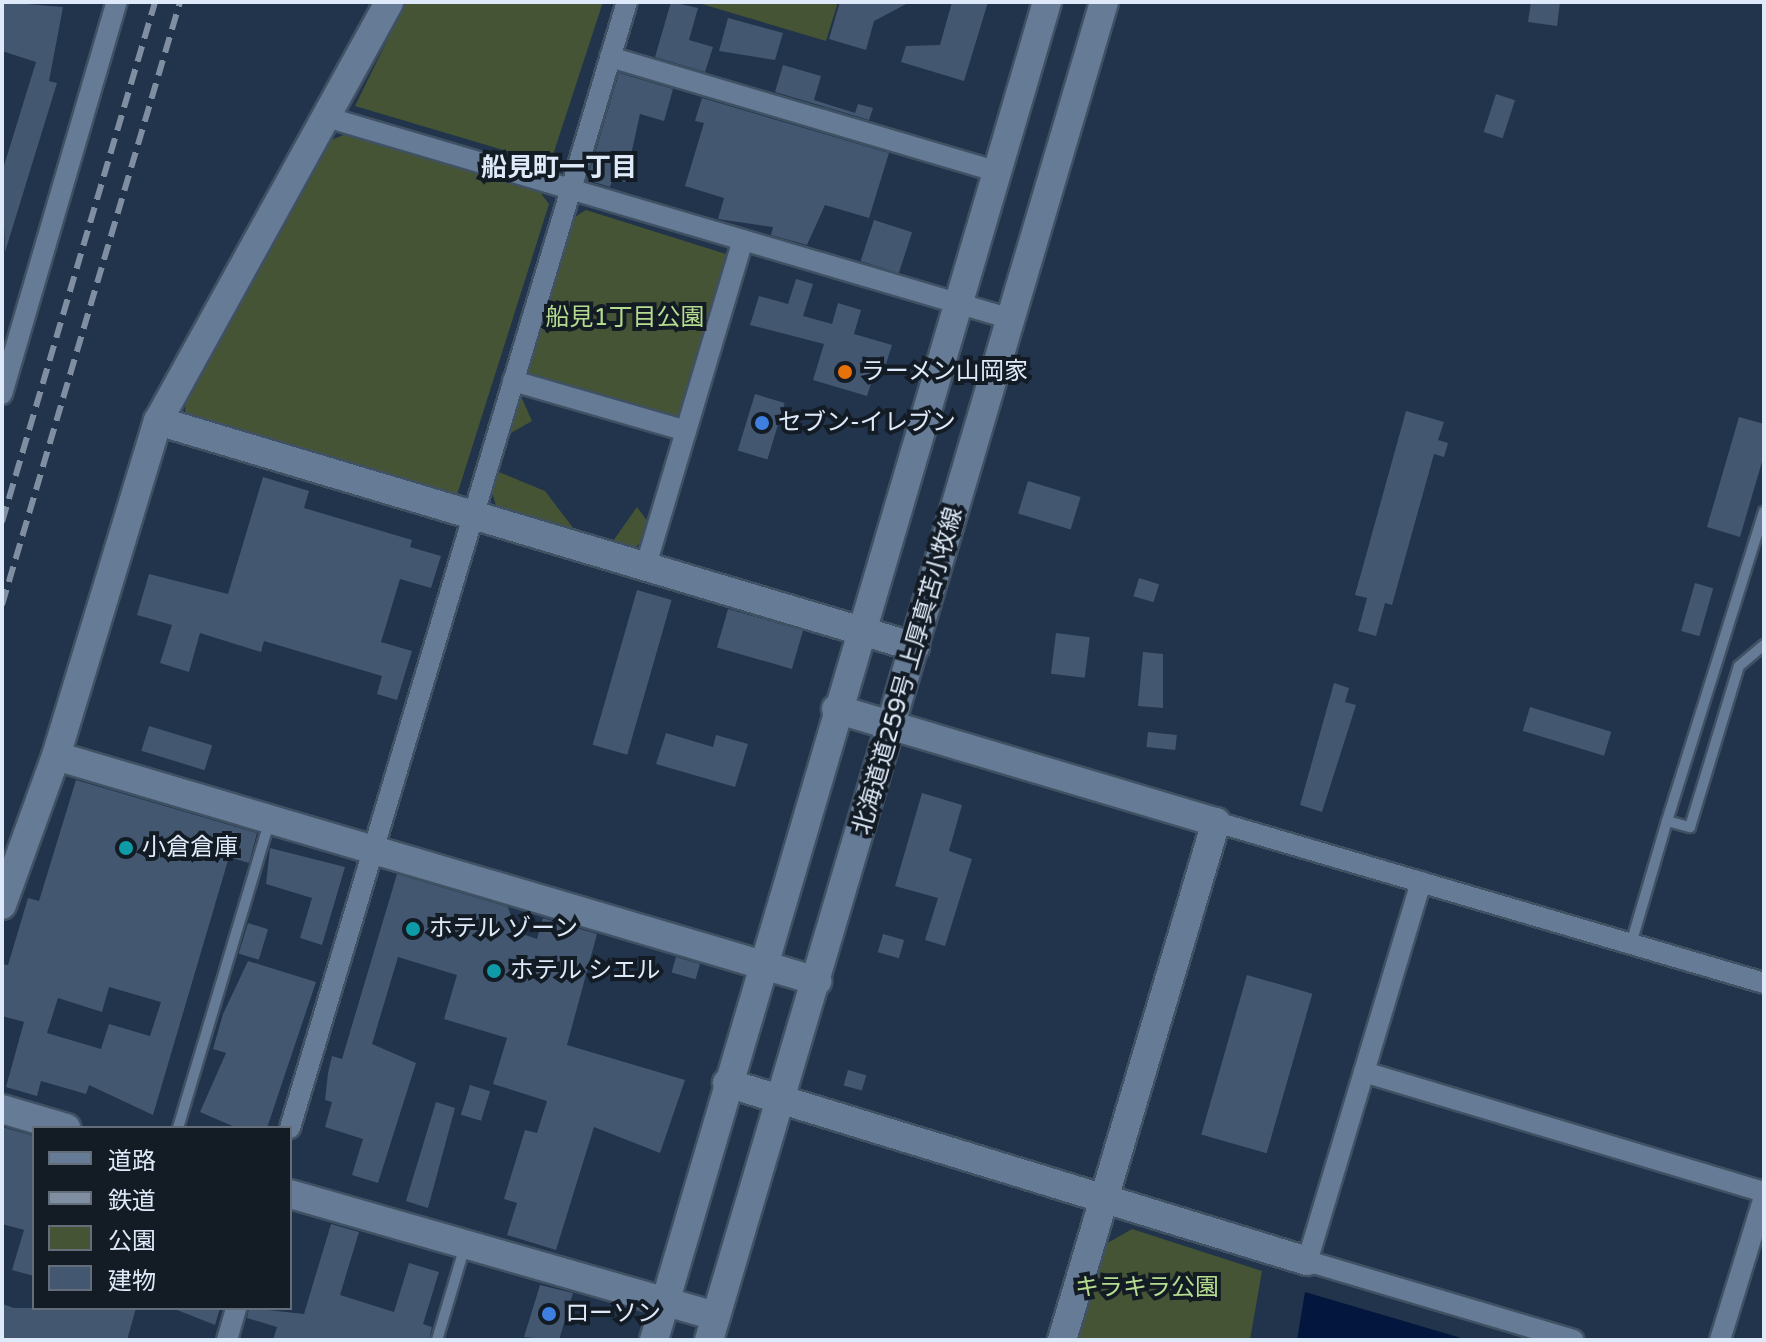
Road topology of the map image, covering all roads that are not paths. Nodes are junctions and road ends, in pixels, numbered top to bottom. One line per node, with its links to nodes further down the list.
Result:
1 (117, 2): 13 (street)
2 (389, 2): 7 (street)
3 (627, 2): 6 (street)
4 (1047, 2): 8 (street)
5 (1104, 2): 12 (street, 北海道道259号 上厚真苫小牧線)
6 (610, 57): 8 (street); 9 (street)
7 (326, 117): 9 (street); 16 (street)
8 (994, 171): 11 (street)
9 (571, 189): 10 (street); 14 (street)
10 (743, 240): 11 (street); 17 (street)
11 (954, 303): 12 (street); 21 (street)
12 (1011, 319): 23 (street, 北海道道259号 上厚真苫小牧線)
13 (12, 325): 15 (street)
14 (513, 381): 17 (street); 19 (street)
15 (2, 394)
16 (158, 421): 19 (street); 26 (street)
17 (686, 431): 20 (street)
18 (1764, 512): 28 (lane)
19 (474, 514): 20 (street); 30 (street)
20 (646, 565): 21 (street)
21 (859, 630): 23 (street); 24 (street)
22 (1764, 645): 28 (lane)
23 (915, 647): 25 (street, 北海道道259号 上厚真苫小牧線)
24 (836, 709): 25 (street); 34 (street)
25 (892, 726): 29 (street); 35 (street, 北海道道259号 上厚真苫小牧線)
26 (56, 756): 27 (street); 32 (street)
27 (270, 819): 30 (street); 42 (lane)
28 (1667, 821): 33 (lane)
29 (1216, 822): 31 (street); 46 (street)
30 (373, 849): 34 (street); 43 (street)
31 (1421, 882): 33 (street); 37 (street)
32 (2, 905)
33 (1631, 944): 36 (street)
34 (761, 964): 35 (street); 38 (street)
35 (817, 981): 39 (street, 北海道道259号 上厚真苫小牧線)
36 (1764, 983)
37 (1364, 1072): 44 (street); 48 (street)
38 (727, 1083): 39 (street); 49 (street)
39 (782, 1100): 46 (street); 51 (street, 北海道道259号 上厚真苫小牧線)
40 (2, 1109): 41 (street)
41 (59, 1126)
42 (179, 1126)
43 (291, 1126)
44 (1764, 1194): 57 (street)
45 (292, 1195): 47 (street)
46 (1103, 1199): 48 (street); 55 (street)
47 (465, 1246): 49 (street); 53 (lane)
48 (1307, 1261): 56 (street)
49 (666, 1302): 51 (street); 54 (street)
50 (235, 1310): 52 (street)
51 (713, 1328)
52 (227, 1340)
53 (437, 1340)
54 (654, 1340)
55 (1062, 1340)
56 (1574, 1340)
57 (1720, 1340)

